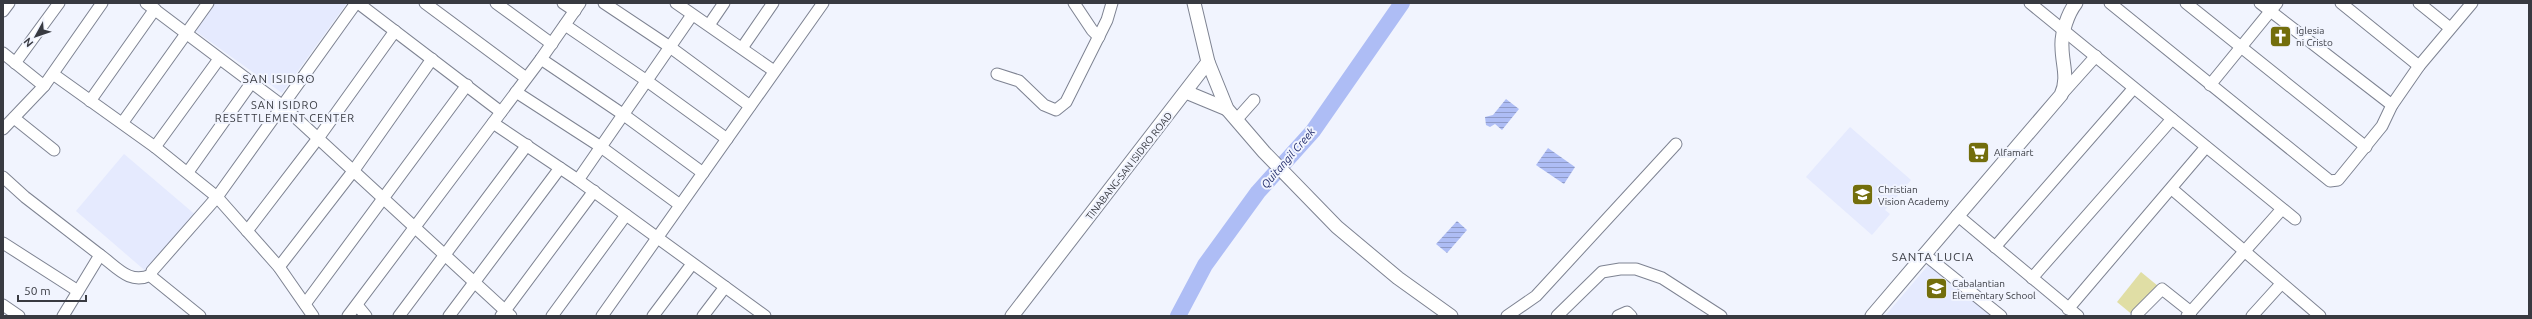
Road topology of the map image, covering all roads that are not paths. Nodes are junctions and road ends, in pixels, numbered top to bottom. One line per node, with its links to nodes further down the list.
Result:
1 (9, 3): 28 (street)
2 (59, 3): 46 (street)
3 (102, 3): 50 (street)
4 (208, 3): 35 (street)
5 (357, 3): 33 (street); 66 (street)
6 (425, 3): 52 (street)
7 (496, 3): 37 (street)
8 (563, 3): 26 (street)
9 (604, 3): 38 (street)
10 (677, 3): 29 (street)
11 (724, 3): 31 (street)
12 (773, 3): 39 (street)
13 (823, 3): 49 (street)
14 (1074, 3): 36 (street)
15 (1112, 3): 36 (street)
16 (1194, 3): 47 (street)
17 (2030, 3): 34 (street)
18 (2076, 3): 34 (street)
19 (2110, 3): 56 (street)
20 (2186, 3): 40 (street)
21 (2260, 3): 27 (street)
22 (2341, 3): 48 (street)
23 (2419, 3): 32 (street)
24 (2472, 3): 32 (street)
25 (151, 6): 35 (street); 63 (street)
26 (578, 7): 30 (street)
27 (2274, 7): 40 (street); 64 (street)
28 (3, 11)
29 (692, 15): 31 (street); 38 (street)
30 (565, 25): 37 (street); 53 (street)
31 (709, 25): 39 (street)
32 (2450, 28): 48 (street)
33 (395, 31): 44 (street); 76 (street)
34 (2064, 32): 42 (street); 61 (street)
35 (187, 35): 43 (street); 73 (street)
36 (1099, 37): 51 (street)
37 (552, 44): 45 (street)
38 (670, 47): 53 (street); 65 (street)
39 (742, 48): 49 (street)
40 (2241, 48): 56 (street); 83 (street)
41 (3, 53): 46 (street)
42 (2096, 56): 58 (street); 61 (street)
43 (219, 59): 54 (street); 80 (street)
44 (432, 59): 55 (street); 86 (street)
45 (541, 59): 52 (street); 69 (street)
46 (15, 62): 57 (street)
47 (1208, 62): 60 (street, TINABANG-SAN ISIDRO ROAD); 67 (street)
48 (2419, 66): 64 (street)
49 (774, 72): 65 (street)
50 (53, 74): 57 (street); 63 (street)
51 (997, 74)
52 (526, 78): 59 (street)
53 (647, 81): 69 (street); 77 (street)
54 (252, 82): 66 (street); 87 (street)
55 (467, 85): 68 (street); 94 (street)
56 (2210, 85): 83 (street)
57 (44, 86): 70 (street)
58 (2133, 89): 72 (street); 104 (street)
59 (516, 92): 68 (street); 81 (street)
60 (1186, 92): 67 (street); 138 (street, TINABANG-SAN ISIDRO ROAD)
61 (2061, 95): 97 (street)
62 (1254, 100): 71 (street)
63 (90, 101): 73 (street)
64 (2392, 105): 83 (street)
65 (750, 106): 77 (street)
66 (284, 107): 76 (street); 93 (street)
67 (1227, 109): 71 (street)
68 (501, 112): 74 (street)
69 (624, 115): 81 (street); 88 (street)
70 (14, 118): 75 (street); 84 (street)
71 (1237, 119): 139 (street)
72 (2172, 119): 82 (street); 112 (street)
73 (123, 122): 80 (street)
74 (493, 123): 79 (street); 100 (street)
75 (3, 129)
76 (319, 137): 86 (street); 101 (street)
77 (727, 139): 88 (street)
78 (1676, 144): 140 (street)
79 (527, 145): 85 (street); 108 (street)
80 (155, 146): 87 (street)
81 (601, 147): 90 (street); 95 (street)
82 (2206, 147): 91 (street); 96 (street)
83 (2366, 147)
84 (54, 150)
85 (560, 168): 90 (street); 113 (street)
86 (354, 170): 94 (street); 110 (street)
87 (188, 172): 93 (street)
88 (703, 173): 95 (street)
89 (3, 177): 107 (street)
90 (578, 180): 92 (street)
91 (2172, 189): 105 (street); 120 (street)
92 (594, 191): 98 (street); 121 (street)
93 (217, 197): 101 (street); 111 (street)
94 (384, 198): 100 (street); 117 (street)
95 (680, 205): 102 (street)
96 (2282, 209): 99 (street); 105 (street)
97 (1957, 214): 104 (street); 106 (street)
98 (626, 215): 102 (street); 134 (street)
99 (2295, 219)
100 (414, 227): 108 (street); 119 (street)
101 (247, 231): 110 (street)
102 (658, 239): 109 (street); 135 (street)
103 (3, 243): 116 (street)
104 (1995, 247): 112 (street)
105 (2245, 252): 114 (street); 124 (street)
106 (1924, 254): 145 (street); 146 (street)
107 (100, 255): 111 (street); 116 (street)
108 (444, 256): 113 (street); 132 (street)
109 (692, 264): 115 (street); 136 (street)
110 (279, 267): 117 (street)
111 (151, 274): 128 (street)
112 (2032, 278): 120 (street)
113 (474, 284): 121 (street); 133 (street)
114 (2281, 284): 125 (street); 148 (street)
115 (725, 287): 122 (street); 137 (street)
116 (78, 291): 127 (street)
117 (305, 304): 129 (street)
118 (3, 305): 126 (street)
119 (357, 305): 130 (street); 131 (street)
120 (2068, 309): 147 (street)
121 (505, 314)
122 (759, 314)
123 (2137, 314): 124 (street)
124 (2189, 314)
125 (2318, 315)
126 (19, 316)
127 (64, 316)
128 (200, 316)
129 (313, 316)
130 (348, 316)
131 (366, 316)
132 (399, 316)
133 (449, 316)
134 (552, 316)
135 (602, 316)
136 (653, 316)
137 (703, 316)
138 (1012, 316)
139 (1451, 316)
140 (1507, 316)
141 (1557, 316): 144 (street)
142 (1618, 316): 143 (street)
143 (1631, 316)
144 (1721, 316)
145 (1872, 316)
146 (2001, 316)
147 (2078, 316)
148 (2252, 316)

